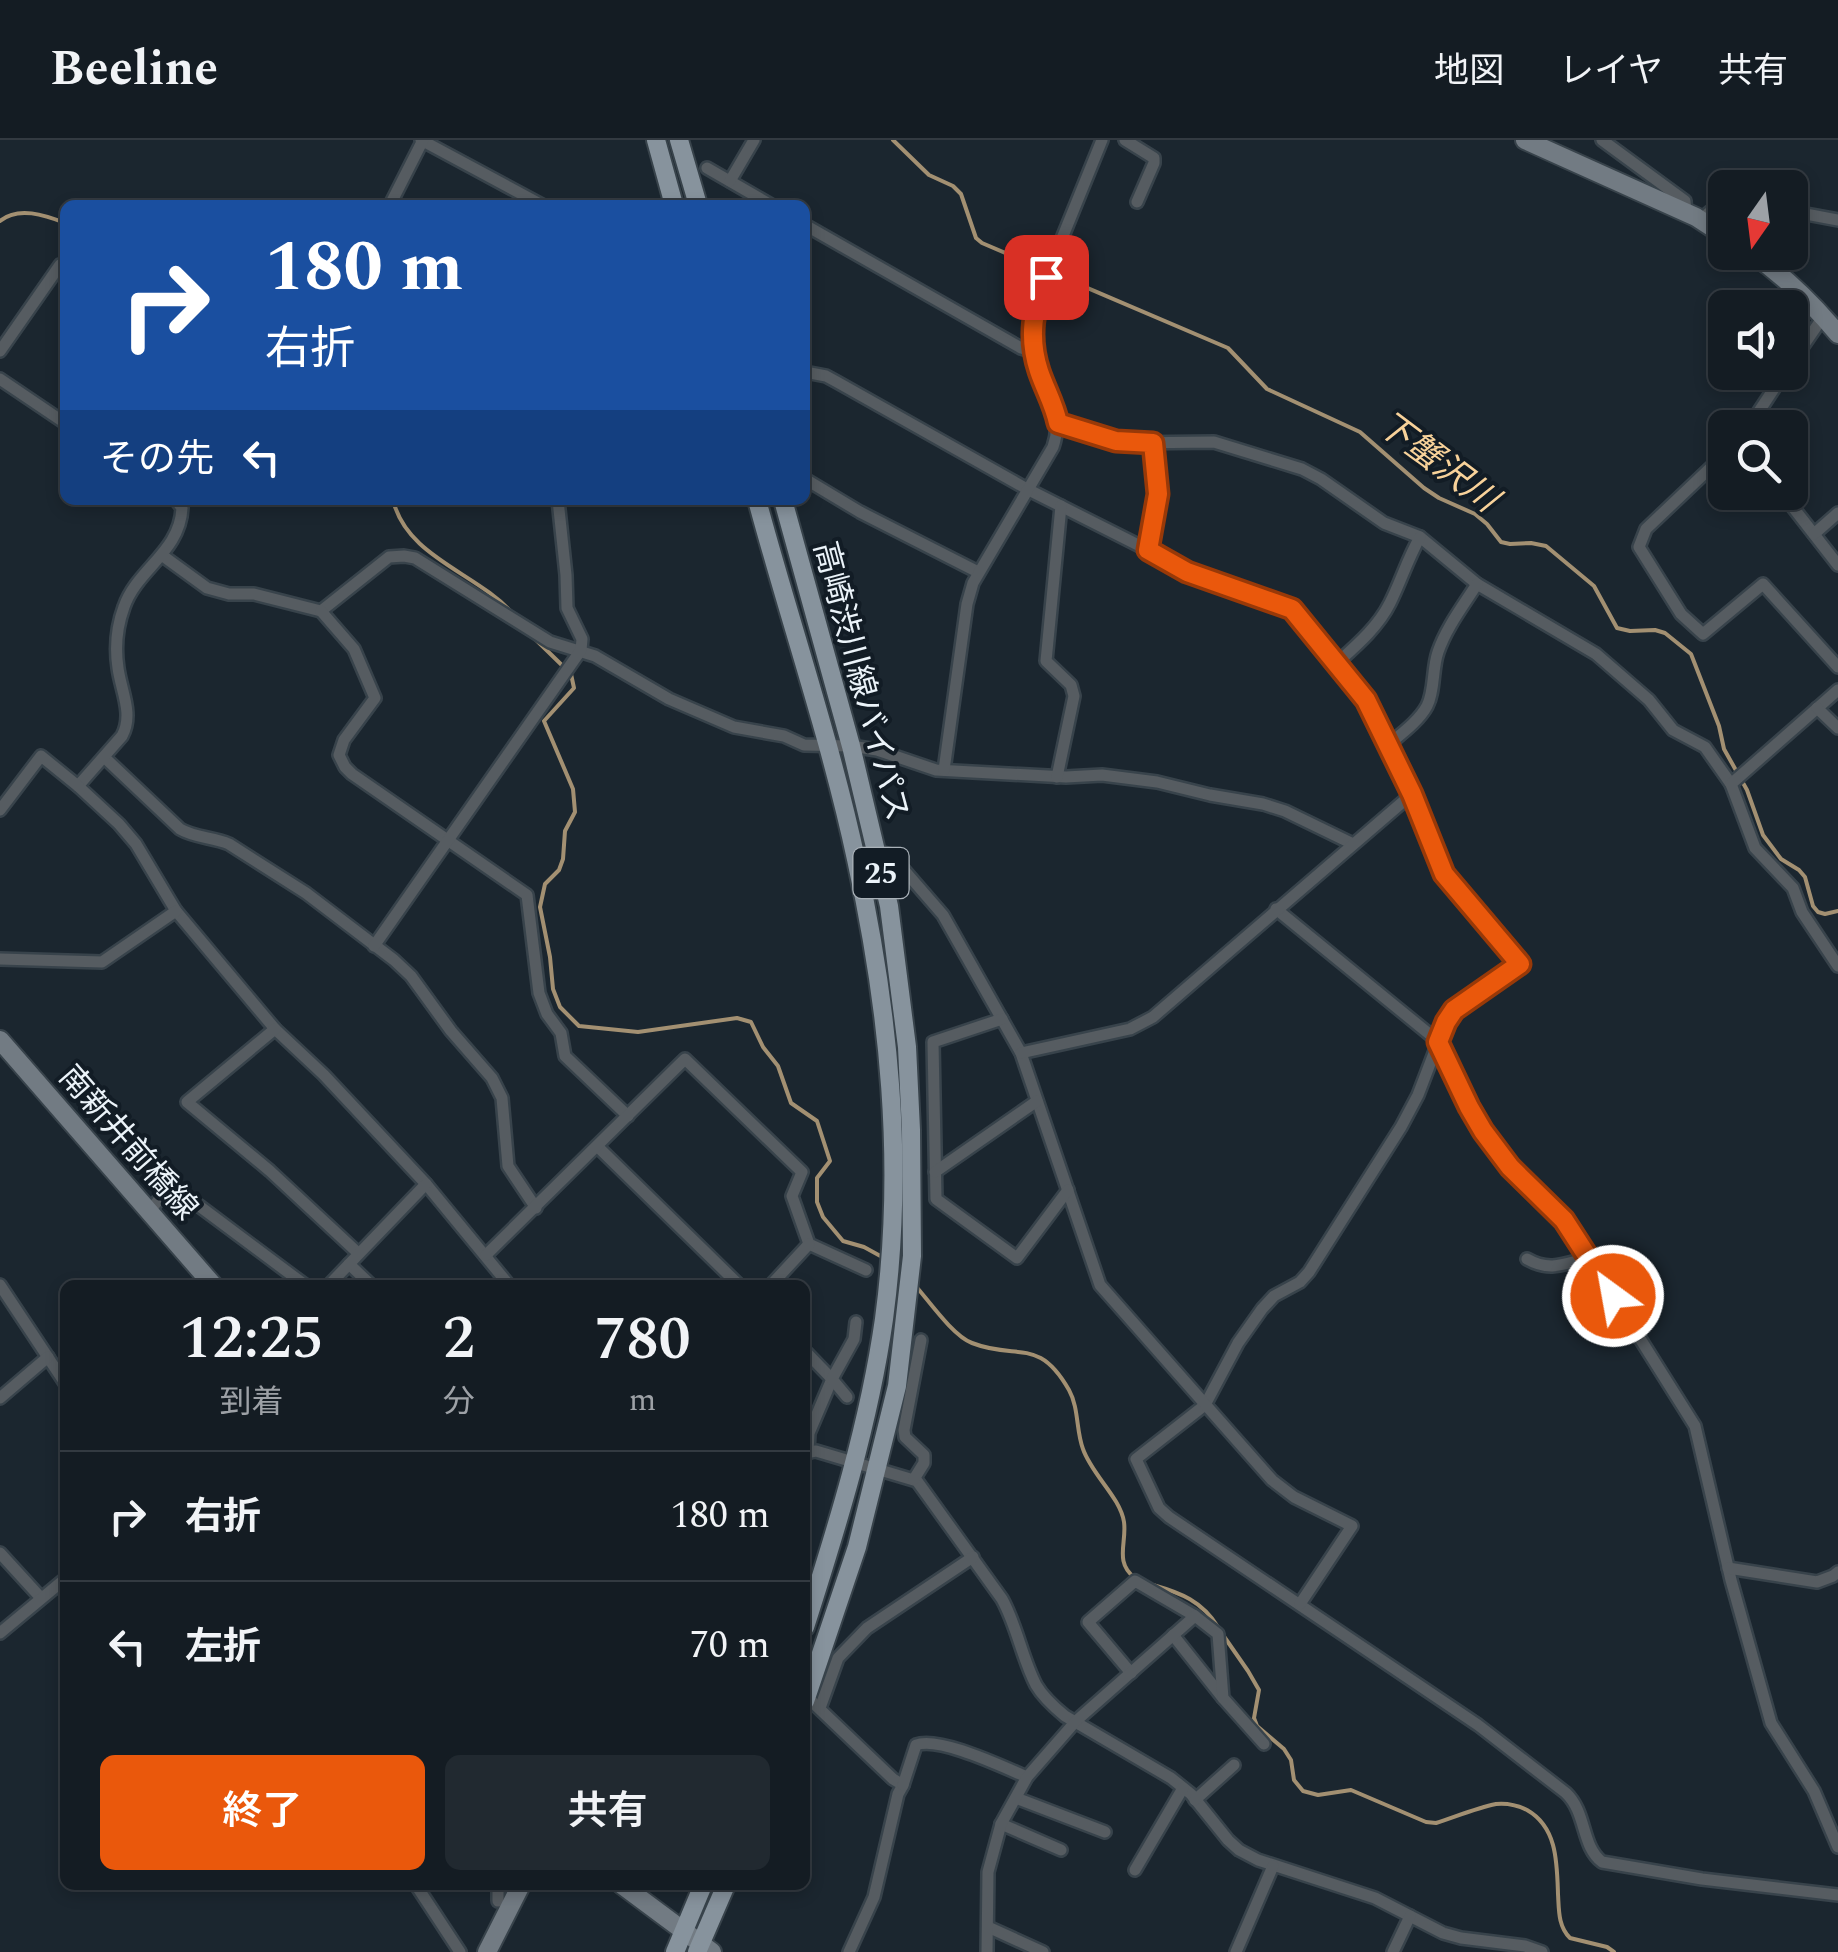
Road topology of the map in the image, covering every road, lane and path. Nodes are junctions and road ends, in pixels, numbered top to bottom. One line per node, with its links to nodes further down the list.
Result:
1 (422, 140): 11 (street); 12 (street)
2 (656, 140): 13 (main road)
3 (679, 140): 14 (main road)
4 (754, 140): 10 (street)
5 (1102, 140): 29 (street)
6 (1125, 140): 16 (street)
7 (1525, 140): 19 (main road)
8 (1602, 140): 19 (street)
9 (707, 168): 10 (street)
10 (730, 181): 15 (street)
11 (392, 200)
12 (533, 200)
13 (673, 200)
14 (697, 200)
15 (762, 200)
16 (1137, 202)
17 (1708, 212): 19 (street)
18 (1808, 214): 20 (street)
19 (1694, 217): 21 (main road)
20 (1838, 220)
21 (1708, 226)
22 (810, 228): 29 (street)
23 (60, 265): 28 (street)
24 (1775, 270): 25 (main road)
25 (1822, 316): 26 (main road); 27 (street)
26 (1838, 334)
27 (1808, 337)
28 (0, 351)
29 (1035, 352): 33 (street)
30 (810, 373): 37 (street)
31 (0, 379): 32 (street)
32 (60, 420)
33 (1058, 423): 34 (street); 37 (street)
34 (1153, 443): 46 (street); 47 (street)
35 (1708, 470): 55 (street)
36 (810, 482): 50 (street)
37 (1027, 489): 42 (street); 50 (street)
38 (180, 505): 48 (street)
39 (559, 505): 53 (street)
40 (758, 505): 59 (main road, 高崎渋川線バイパス / 25)
41 (784, 505): 60 (main road, 高崎渋川線バイパス / 25)
42 (1061, 506): 47 (street); 64 (street)
43 (1795, 510): 45 (street)
44 (1838, 513): 45 (street)
45 (1814, 534): 49 (street)
46 (1420, 537): 51 (street); 54 (street)
47 (1148, 550): 54 (street)
48 (162, 556): 52 (street); 62 (street)
49 (1838, 566)
50 (978, 572): 63 (street)
51 (1477, 584): 61 (street); 65 (street)
52 (321, 611): 53 (street); 69 (street)
53 (581, 650): 59 (street); 69 (street)
54 (1337, 663): 61 (street)
55 (1838, 667)
56 (1838, 690): 57 (street)
57 (1817, 708): 58 (street); 65 (street)
58 (1838, 728)
59 (827, 745): 60 (street); 116 (main road, 高崎渋川線バイパス / 25)
60 (851, 746): 63 (street); 71 (main road, 高崎渋川線バイパス / 25)
61 (1388, 746): 67 (street)
62 (104, 757): 66 (street); 74 (street)
63 (944, 770): 64 (street)
64 (1058, 777): 70 (street)
65 (1731, 784): 76 (street)
66 (78, 786): 68 (street); 73 (street)
67 (1412, 794): 70 (street); 80 (street)
68 (0, 810)
69 (447, 841): 74 (street); 83 (street)
70 (1353, 844): 72 (street)
71 (876, 851): 77 (street); 117 (main road, 高崎渋川線バイパス / 25)
72 (1276, 910): 80 (street); 81 (street)
73 (176, 912): 75 (street); 78 (street)
74 (374, 946): 88 (street)
75 (0, 959)
76 (1838, 966)
77 (1002, 1019): 81 (street); 85 (street)
78 (275, 1028): 86 (street); 91 (street)
79 (0, 1040): 89 (main road, 南新井前橋線)
80 (1438, 1042): 95 (street); 113 (street)
81 (1021, 1052): 82 (street)
82 (1037, 1100): 85 (street); 87 (street)
83 (628, 1116): 84 (street); 90 (street)
84 (598, 1147): 88 (street); 102 (street)
85 (935, 1172): 87 (street)
86 (426, 1184): 91 (street); 92 (street)
87 (1068, 1190): 113 (street)
88 (536, 1208): 92 (street)
89 (150, 1212): 97 (main road, 南新井前橋線); 98 (street)
90 (809, 1244): 96 (street); 103 (street)
91 (358, 1253): 94 (street)
92 (486, 1255): 101 (street)
93 (1527, 1259): 95 (street)
94 (349, 1264): 99 (street); 100 (street)
95 (1593, 1264): 121 (street)
96 (866, 1270)
97 (209, 1280)
98 (298, 1280)
99 (334, 1280)
100 (366, 1280)
101 (505, 1280)
102 (734, 1280)
103 (776, 1280)
104 (0, 1285): 108 (street)
105 (856, 1322): 110 (street)
106 (921, 1340): 118 (street)
107 (810, 1356): 110 (street)
108 (48, 1357): 109 (street); 112 (street)
109 (60, 1375)
110 (832, 1379): 111 (street); 114 (street)
111 (847, 1396)
112 (0, 1398)
113 (1204, 1406): 126 (street); 126 (street)
114 (810, 1431)
115 (810, 1452): 116 (street)
116 (854, 1462): 117 (street); 124 (main road, 高崎渋川線バイパス / 25)
117 (877, 1468): 118 (street); 132 (main road, 高崎渋川線バイパス / 25)
118 (914, 1479): 120 (street)
119 (0, 1554): 125 (street)
120 (973, 1558): 132 (street); 133 (street)
121 (1728, 1568): 122 (street); 143 (street)
122 (1838, 1572)
123 (60, 1583): 125 (street)
124 (810, 1589)
125 (41, 1598): 128 (street)
126 (1300, 1604): 153 (street)
127 (1195, 1616): 129 (street); 130 (street); 131 (street)
128 (0, 1633)
129 (1173, 1636): 130 (street); 131 (street)
130 (1131, 1672): 133 (street)
131 (1223, 1698): 134 (street)
132 (811, 1702): 137 (street)
133 (1076, 1722): 136 (street); 138 (street)
134 (1264, 1744)
135 (1234, 1765): 140 (street)
136 (1028, 1777): 137 (street); 139 (street)
137 (903, 1785): 162 (street)
138 (1183, 1788): 140 (street); 146 (street)
139 (1016, 1798): 141 (street); 142 (street)
140 (1196, 1800): 145 (street)
141 (1001, 1824): 144 (street); 156 (street)
142 (1105, 1832)
143 (1838, 1848)
144 (1061, 1850)
145 (1273, 1866): 155 (street); 165 (street)
146 (1135, 1870)
147 (419, 1890): 159 (street)
148 (498, 1890): 154 (street)
149 (518, 1890): 160 (main road)
150 (629, 1890): 157 (main road)
151 (701, 1890): 157 (main road)
152 (724, 1890): 158 (main road)
153 (1838, 1895)
154 (498, 1901)
155 (1410, 1916): 166 (street); 167 (street)
156 (988, 1926): 163 (street); 164 (street)
157 (684, 1931): 158 (main road); 161 (main road)
158 (703, 1949)
159 (460, 1952)
160 (487, 1952)
161 (675, 1952)
162 (849, 1952)
163 (987, 1952)
164 (1043, 1952)
165 (1236, 1952)
166 (1393, 1952)
167 (1542, 1952)

